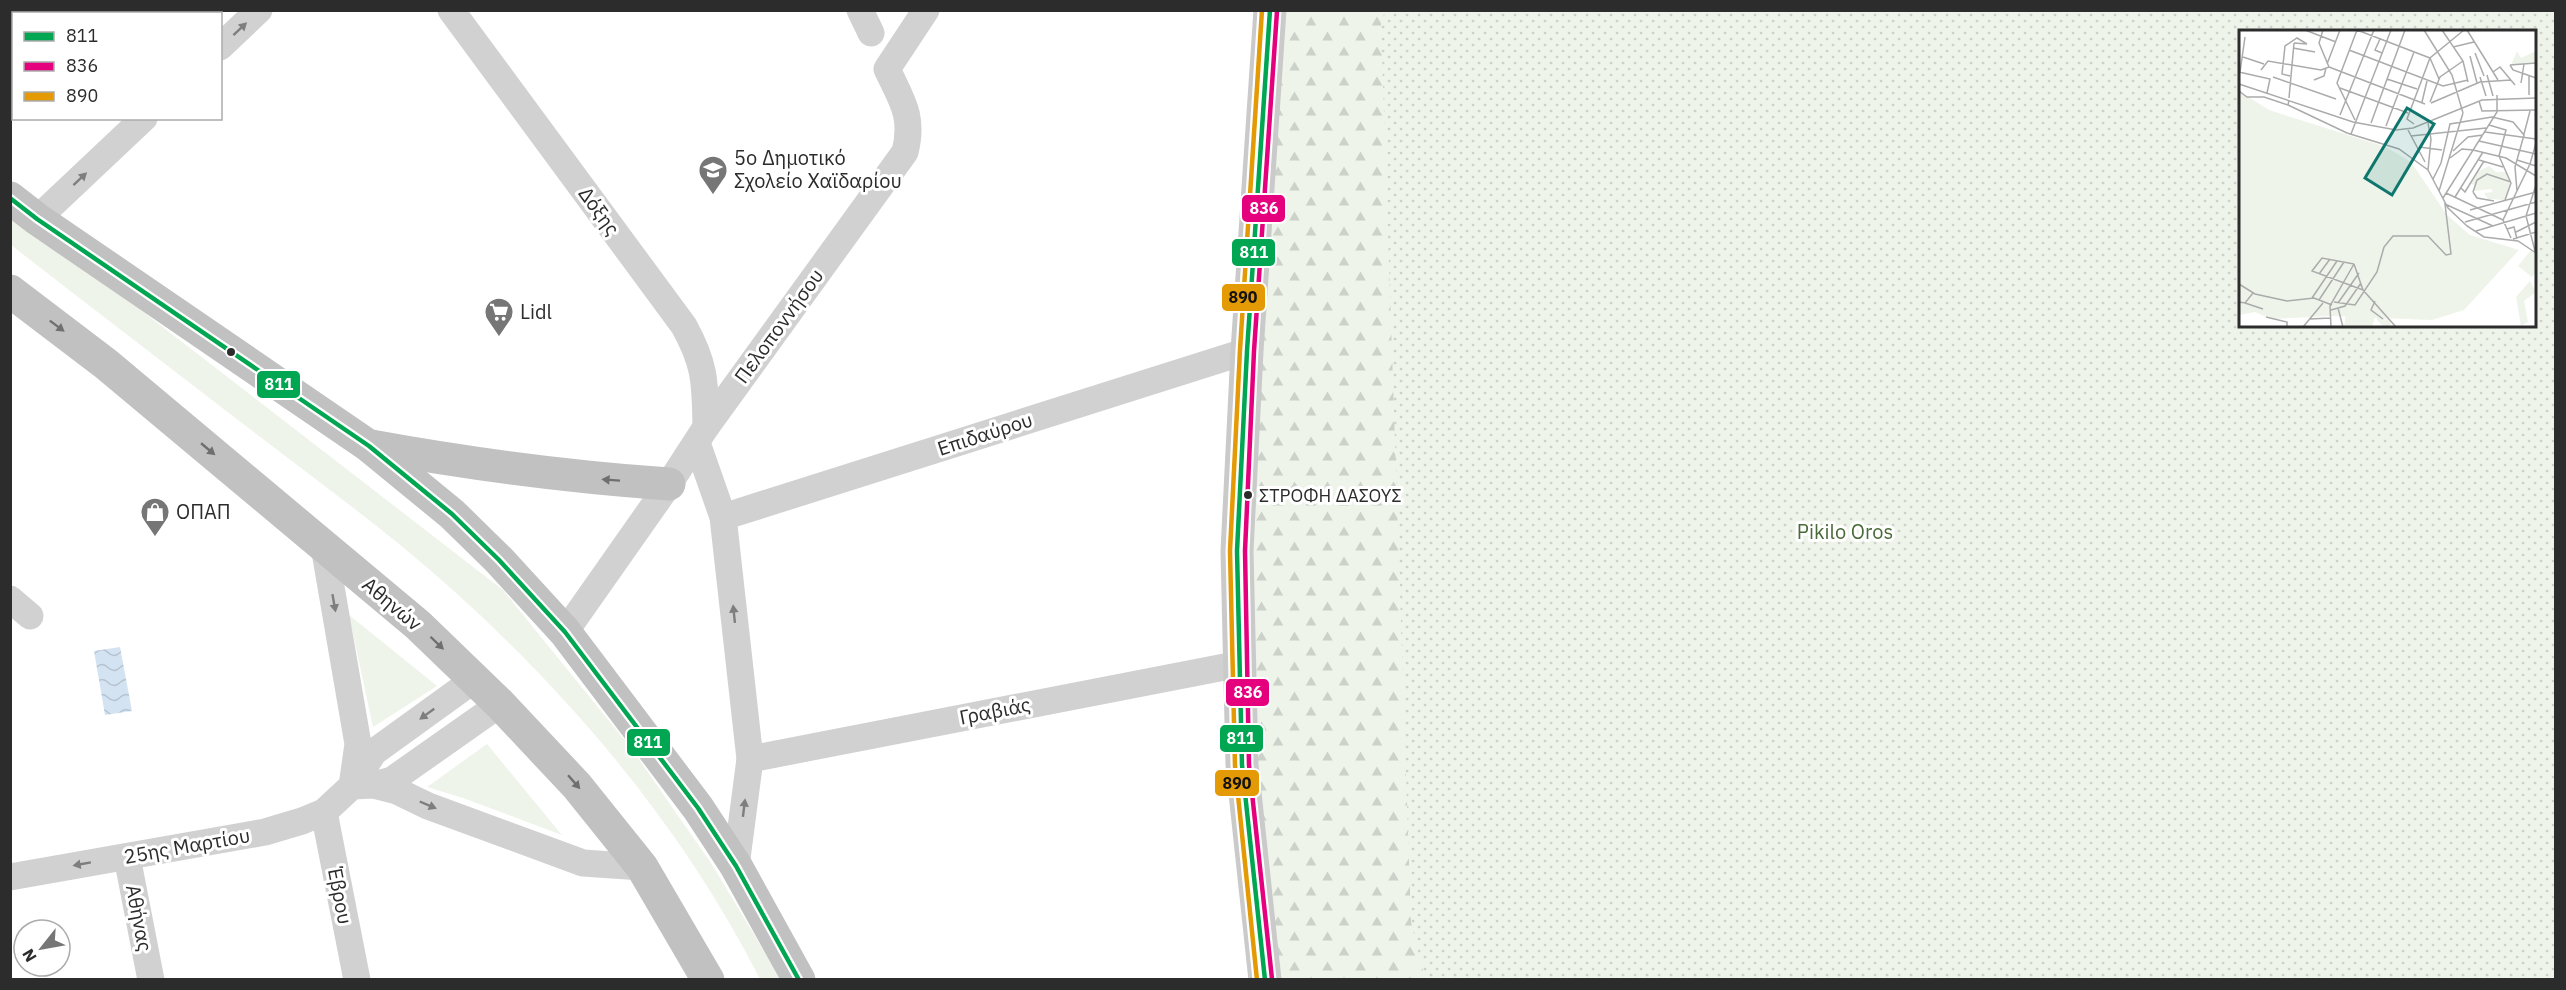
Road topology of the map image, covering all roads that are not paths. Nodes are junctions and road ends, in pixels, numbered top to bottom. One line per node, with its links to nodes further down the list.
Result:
1 (259, 10): 5 (street, one-way to 1)
2 (451, 10): 11 (street, Δόξης)
3 (926, 10): 11 (street, Πελοποννήσου)
4 (1270, 10): 10 (main road)
5 (222, 45)
6 (142, 120): 8 (street, one-way to 6)
7 (10, 198): 8 (highway)
8 (38, 219): 12 (highway)
9 (10, 291): 15 (highway, Αθηνών, one-way to 15)
10 (1247, 351): 14 (street, Επιδαύρου); 17 (main road)
11 (702, 435): 13 (street, Πελοποννήσου); 14 (street)
12 (369, 446): 13 (highway, one-way to 12); 16 (highway)
13 (669, 484): 16 (street, Πελοποννήσου)
14 (723, 518): 20 (street, one-way to 14)
15 (324, 546): 18 (highway, Αθηνών, one-way to 18); 21 (street, one-way to 21)
16 (565, 632): 24 (highway)
17 (1239, 664): 20 (street, Γραβιάς); 31 (main road)
18 (475, 679): 19 (highway, Αθηνών); 21 (street, 25ης Μαρτίου, one-way to 21)
19 (501, 705): 21 (street, 25ης Μαρτίου); 25 (highway, Αθηνών, one-way to 25)
20 (750, 759): 24 (street, one-way to 20)
21 (363, 786): 22 (street, 25ης Μαρτίου); 25 (street, one-way to 25)
22 (324, 812): 23 (street, 25ης Μαρτίου); 28 (street, Έβρου)
23 (127, 857): 26 (street, 25ης Μαρτίου, one-way to 26); 27 (street, Αθήνας)
24 (736, 866): 30 (highway)
25 (642, 867): 29 (highway, Αθηνών)
26 (10, 877)
27 (151, 980)
28 (357, 980)
29 (708, 980)
30 (799, 980)
31 (1265, 980)

